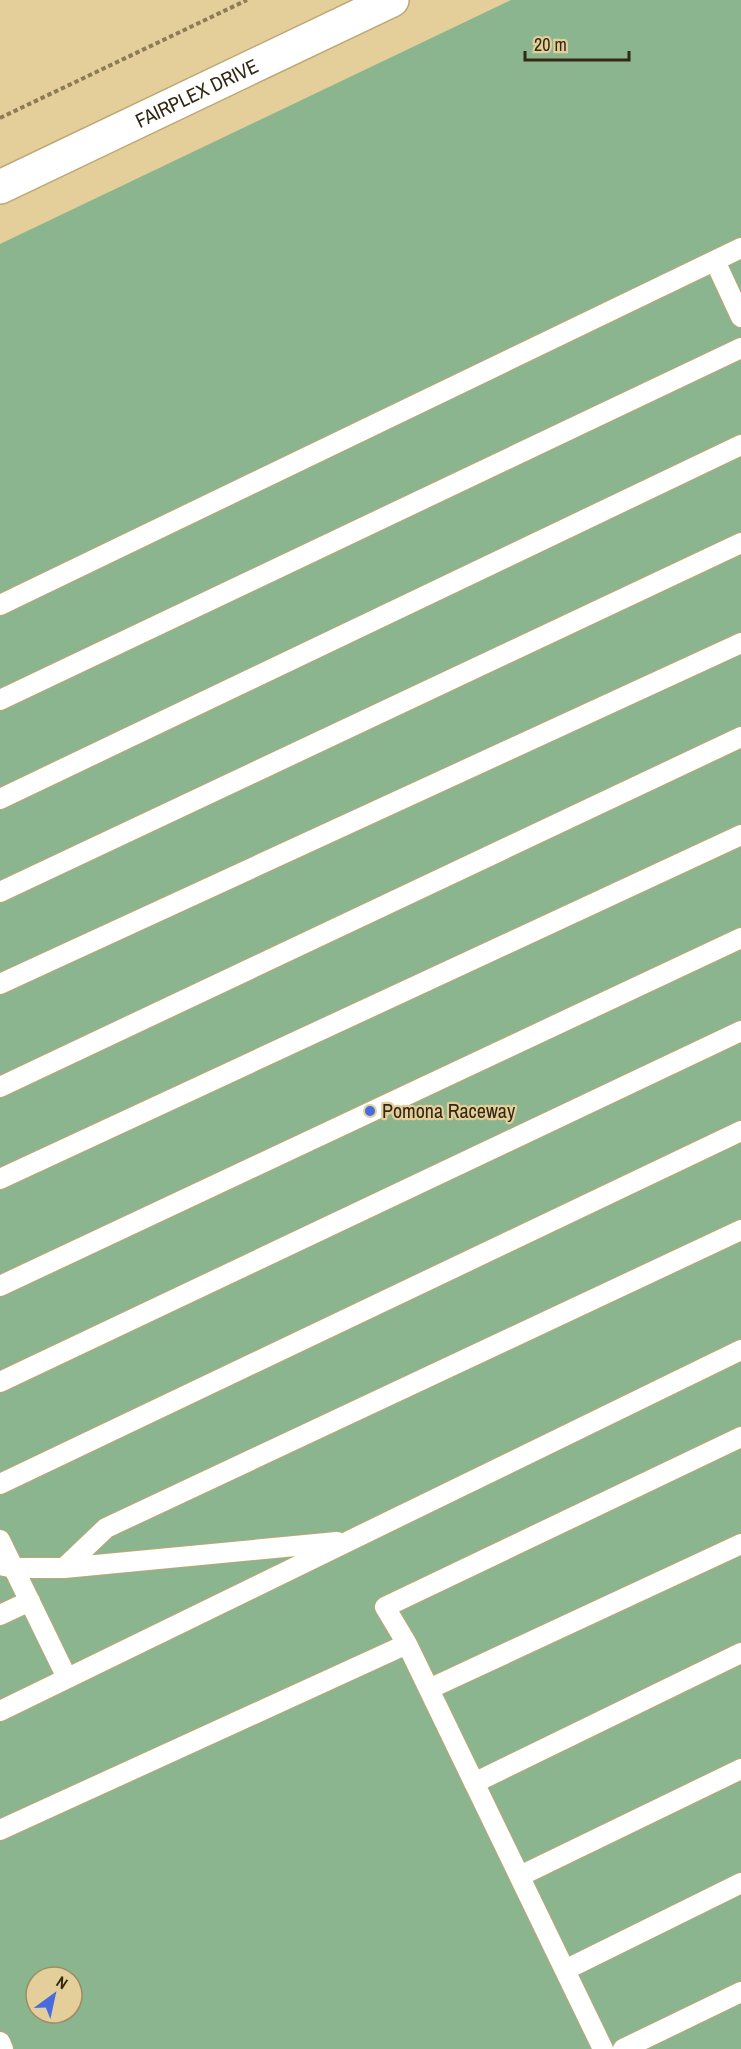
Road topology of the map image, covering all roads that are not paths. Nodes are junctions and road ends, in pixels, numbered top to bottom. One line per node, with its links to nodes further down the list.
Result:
1 (392, 0): 2 (street, FAIRPLEX DRIVE)
2 (0, 187)
3 (741, 248): 4 (lane)
4 (715, 261): 5 (lane); 9 (lane)
5 (741, 317)
6 (741, 348): 11 (lane)
7 (741, 445): 13 (lane)
8 (741, 543): 15 (lane)
9 (0, 605)
10 (741, 643): 17 (lane)
11 (0, 700)
12 (741, 737): 19 (lane)
13 (0, 799)
14 (741, 835): 21 (lane)
15 (0, 892)
16 (741, 938): 23 (lane)
17 (0, 984)
18 (741, 1031): 25 (lane)
19 (0, 1088)
20 (741, 1131): 27 (lane)
21 (0, 1179)
22 (741, 1230): 32 (lane)
23 (0, 1286)
24 (741, 1350): 29 (lane)
25 (0, 1382)
26 (741, 1437): 35 (lane)
27 (0, 1484)
28 (0, 1540): 31 (lane)
29 (348, 1541): 32 (lane); 37 (lane)
30 (741, 1544): 38 (lane)
31 (7, 1567): 32 (lane); 33 (lane)
32 (64, 1568)
33 (30, 1601): 34 (lane); 37 (lane)
34 (0, 1615)
35 (407, 1644): 38 (lane); 42 (lane)
36 (741, 1653): 41 (lane)
37 (68, 1678): 39 (lane)
38 (429, 1689): 41 (lane)
39 (0, 1711)
40 (741, 1769): 43 (lane)
41 (474, 1783): 43 (lane)
42 (0, 1830)
43 (520, 1876): 45 (lane)
44 (741, 1883): 45 (lane)
45 (565, 1970): 49 (lane)
46 (741, 1992): 50 (lane)
47 (0, 2042): 48 (lane)
48 (3, 2049)
49 (603, 2049)
50 (623, 2049)

